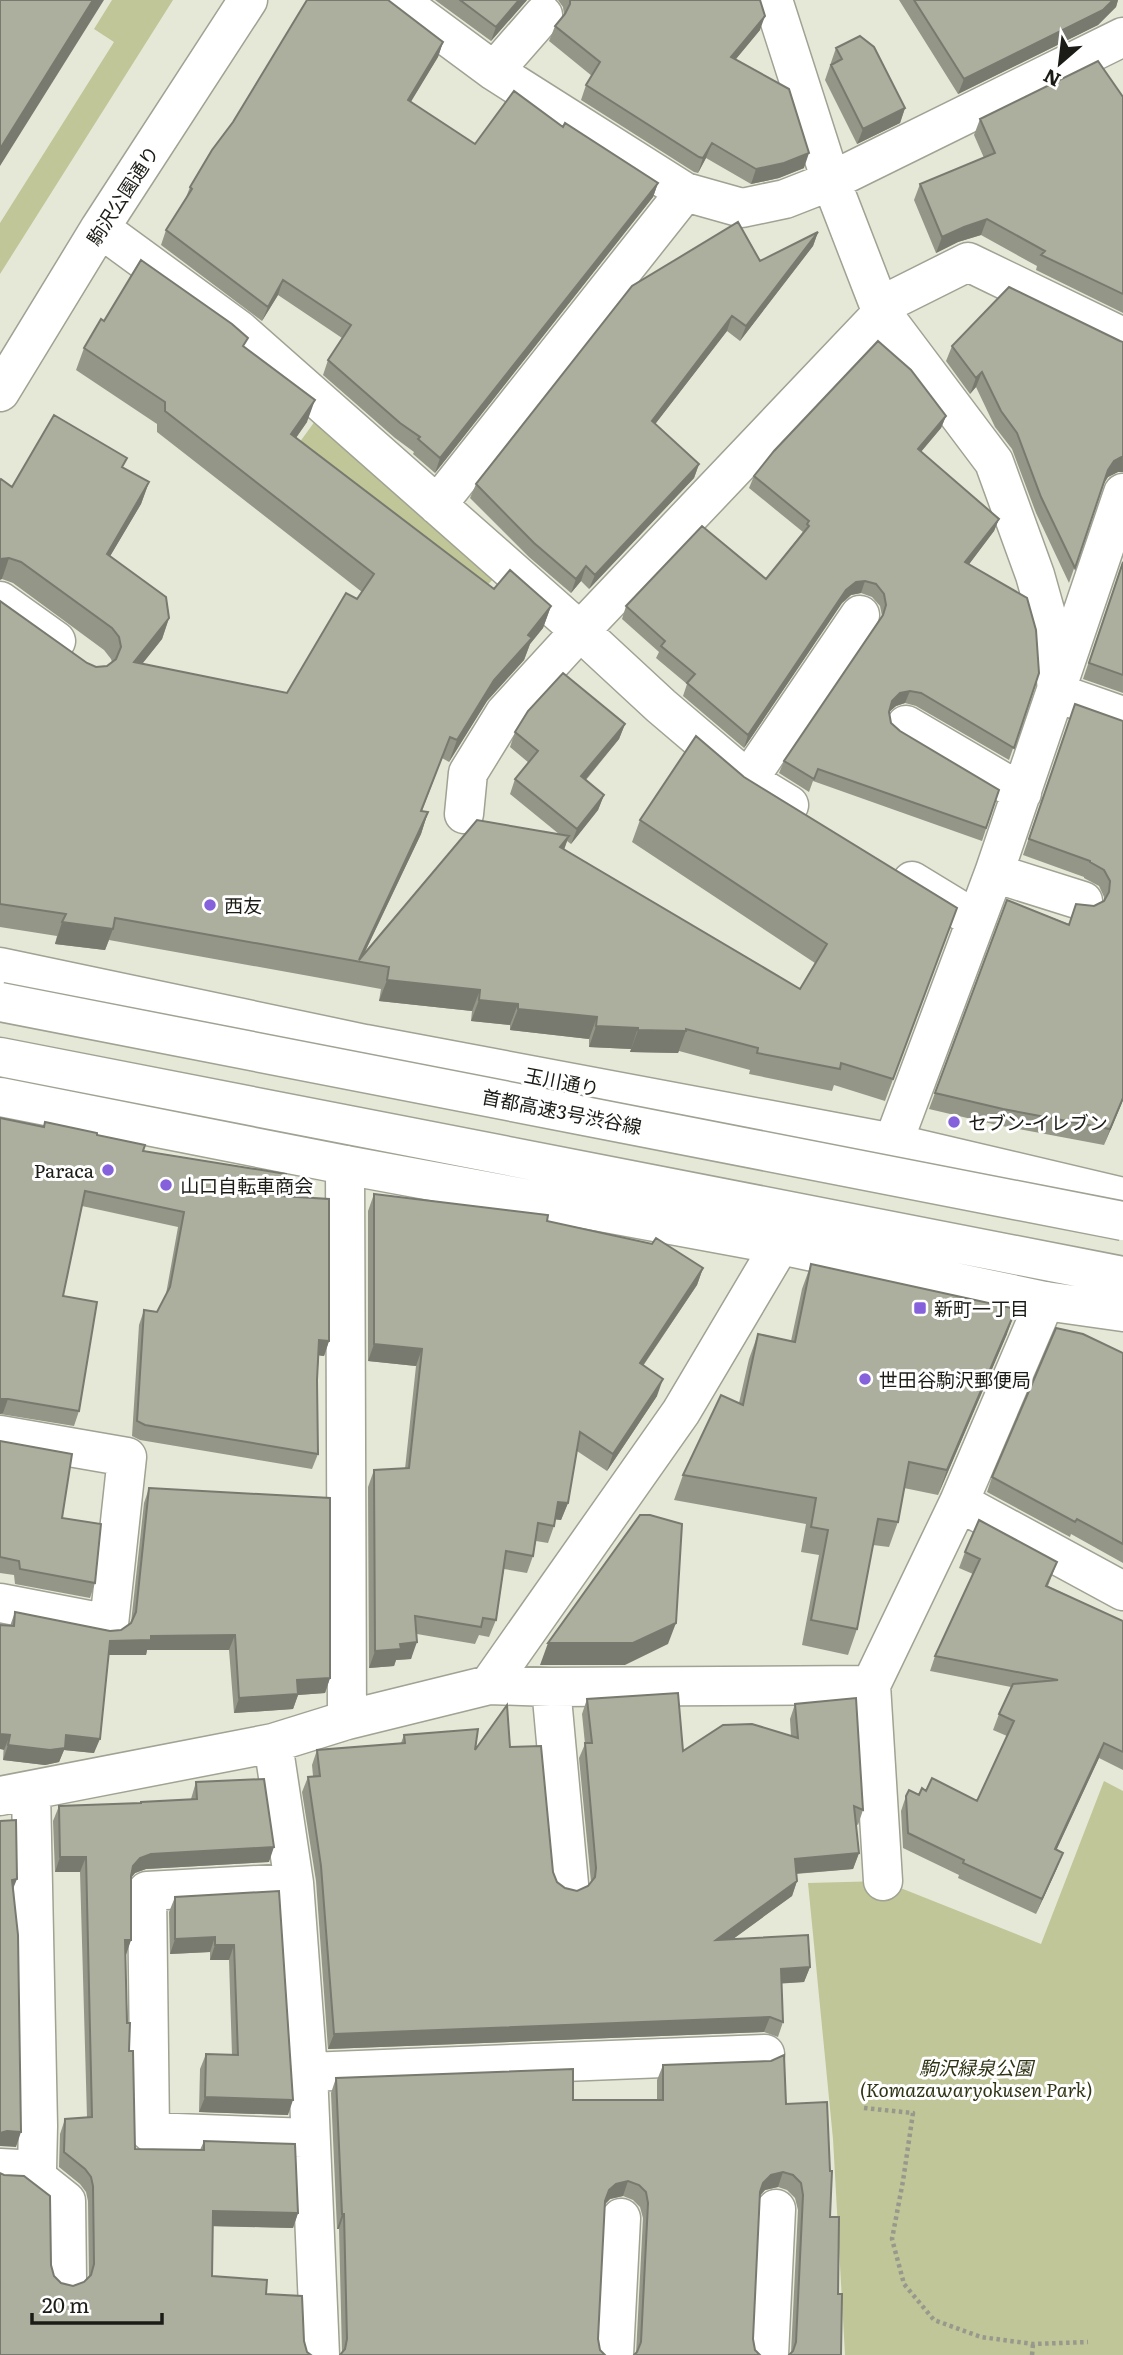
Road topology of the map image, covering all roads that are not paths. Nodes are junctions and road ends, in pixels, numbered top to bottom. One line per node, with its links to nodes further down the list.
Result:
1 (248, 0): 9 (main road, 駒沢公園通り)
2 (398, 0): 6 (main road)
3 (773, 0): 7 (main road)
4 (543, 15): 6 (main road)
5 (1123, 37): 7 (main road)
6 (494, 71): 8 (main road)
7 (831, 181): 8 (main road); 10 (main road)
8 (685, 192): 14 (main road)
9 (100, 228): 12 (main road, 駒沢公園通り); 14 (main road)
10 (881, 310): 11 (main road); 17 (main road); 19 (main road)
11 (1123, 337)
12 (0, 392)
13 (1123, 493): 19 (main road)
14 (437, 505): 17 (main road)
15 (0, 601): 18 (main road)
16 (860, 615): 22 (main road)
17 (580, 631): 22 (main road); 24 (main road)
18 (81, 660)
19 (1057, 693): 20 (main road); 23 (main road)
20 (1123, 716)
21 (906, 725): 23 (main road)
22 (748, 780): 25 (main road)
23 (1022, 793): 27 (main road)
24 (464, 814)
25 (816, 822)
26 (884, 864): 29 (main road)
27 (994, 873): 28 (main road); 29 (main road)
28 (1083, 901)
29 (976, 920): 34 (main road)
30 (0, 967): 34 (main road, 玉川通り)
31 (0, 1002): 37 (main road, 首都高速3号渋谷線, bridge)
32 (0, 1058): 39 (main road)
33 (0, 1097): 35 (main road)
34 (893, 1143): 36 (main road, 玉川通り)
35 (345, 1165): 38 (main road); 49 (main road)
36 (1123, 1197)
37 (1123, 1220)
38 (780, 1245): 40 (main road); 46 (main road)
39 (1123, 1276)
40 (1045, 1301): 41 (main road); 43 (main road)
41 (1123, 1312)
42 (0, 1435): 45 (main road)
43 (959, 1502): 44 (main road); 47 (main road)
44 (1123, 1591)
45 (0, 1603)
46 (489, 1685): 48 (main road); 49 (main road)
47 (871, 1685): 48 (main road); 52 (main road)
48 (551, 1687): 54 (main road)
49 (347, 1720): 50 (main road)
50 (273, 1743): 51 (main road); 53 (main road)
51 (15, 1794): 58 (main road)
52 (883, 1881)
53 (295, 1883): 56 (main road); 57 (main road)
54 (569, 1884)
55 (765, 2054): 56 (main road)
56 (308, 2072): 57 (main road)
57 (310, 2138): 62 (main road)
58 (13, 2169): 61 (main road)
59 (776, 2210): 64 (main road)
60 (621, 2218): 63 (main road)
61 (67, 2280)
62 (320, 2355)
63 (614, 2355)
64 (769, 2355)

